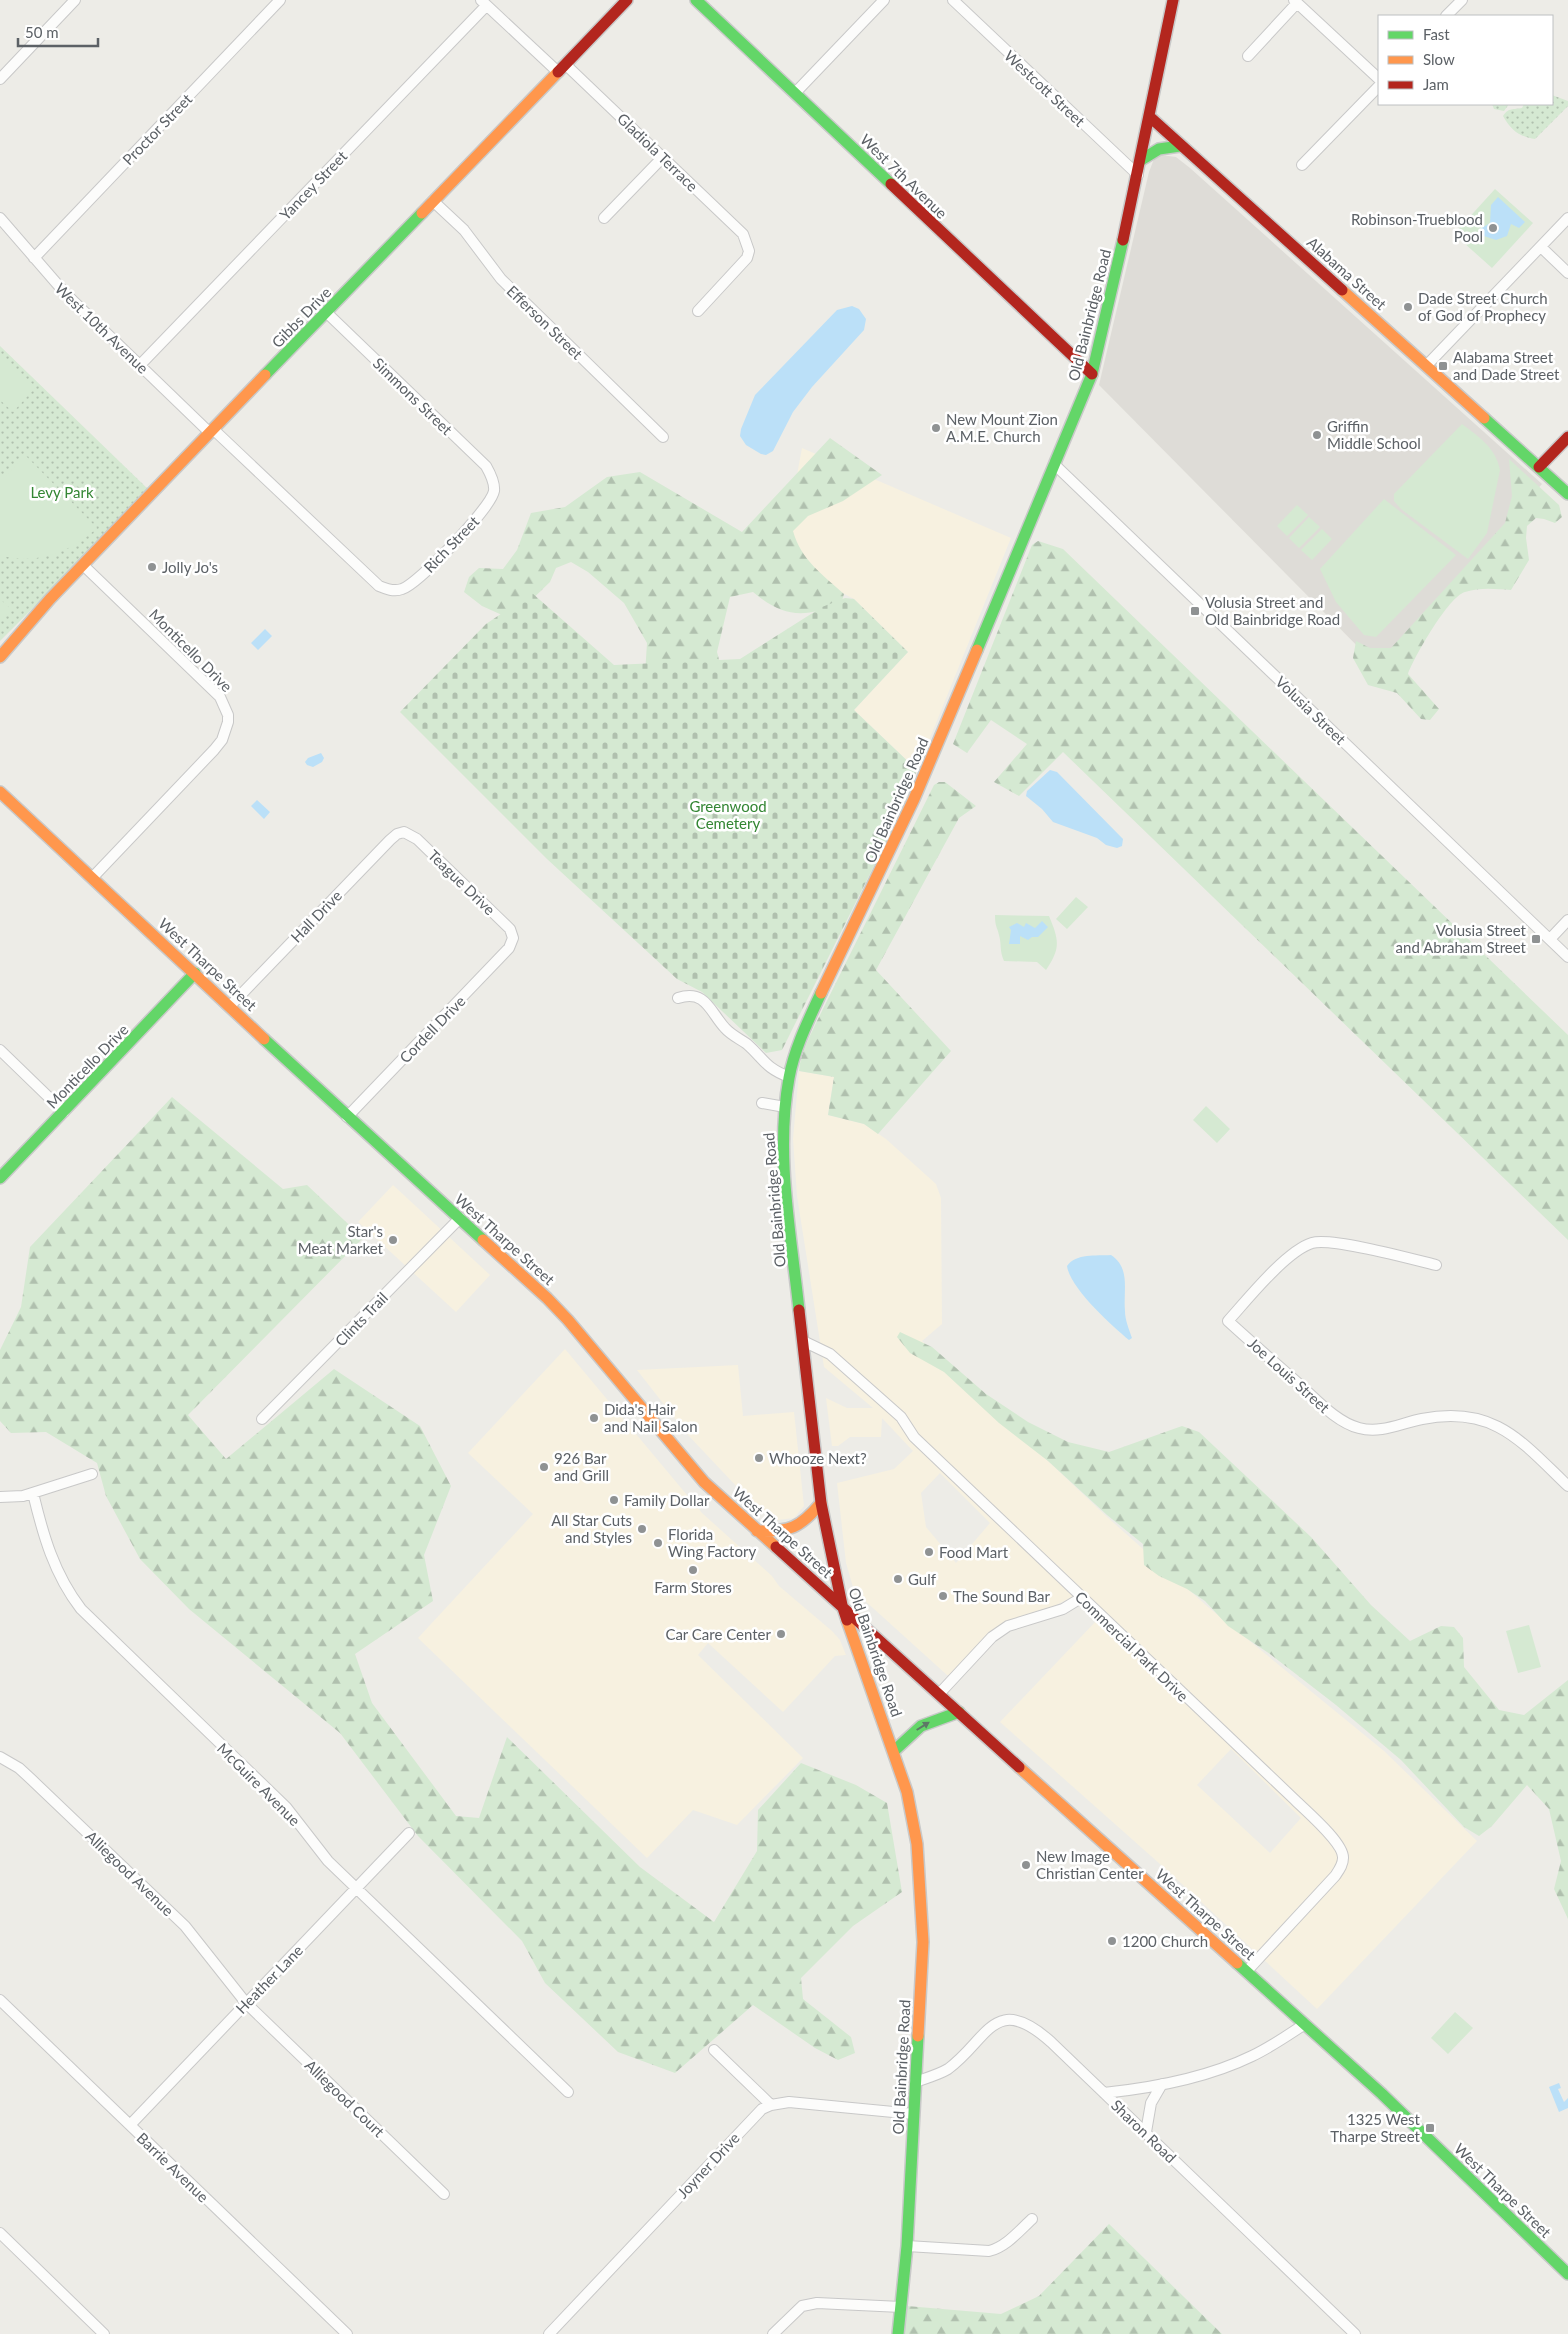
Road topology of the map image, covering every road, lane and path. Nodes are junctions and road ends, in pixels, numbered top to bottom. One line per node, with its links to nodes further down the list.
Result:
1 (75, 0): 15 (street)
2 (280, 0): 29 (street, Proctor Street)
3 (627, 0): 13 (main road, Gibbs Drive)
4 (696, 0): 17 (main road, West 7th Avenue)
5 (884, 0): 17 (street)
6 (953, 0): 23 (street, Westcott Street)
7 (1173, 0): 18 (main road, Old Bainbridge Road)
8 (1462, 0): 11 (street)
9 (1296, 2): 12 (street); 14 (street)
10 (484, 3): 13 (street, Gladiola Terrace); 34 (street, Yancey Street)
11 (1447, 15)
12 (1248, 56)
13 (562, 68): 20 (street, Gladiola Terrace); 24 (main road, Gibbs Drive)
14 (1378, 78)
15 (0, 79)
16 (1378, 87): 22 (street)
17 (795, 93): 35 (main road, West 7th Avenue)
18 (1150, 117): 19 (main road, Alabama Street); 21 (main road, Old Bainbridge Road)
19 (1180, 146): 21 (main road); 33 (main road, Alabama Street)
20 (663, 157): 26 (street); 32 (street, Gladiola Terrace)
21 (1141, 160): 23 (main road, Old Bainbridge Road)
22 (1302, 164)
23 (1138, 175): 35 (main road, Old Bainbridge Road)
24 (433, 201): 31 (main road, Gibbs Drive); 37 (street, Efferson Street)
25 (0, 218): 29 (street, West 10th Avenue)
26 (604, 218)
27 (1568, 218): 28 (street)
28 (1541, 247): 30 (street); 33 (street)
29 (34, 258): 34 (street, West 10th Avenue)
30 (1568, 273)
31 (326, 312): 36 (main road, Gibbs Drive); 41 (street, Simmons Street)
32 (698, 312)
33 (1426, 365): 40 (main road, Alabama Street)
34 (140, 366): 36 (street, West 10th Avenue)
35 (1092, 374): 39 (main road, Old Bainbridge Road)
36 (212, 431): 43 (main road, Gibbs Drive); 44 (street, West 10th Avenue)
37 (663, 437)
38 (1568, 438): 40 (main road)
39 (1054, 464): 51 (street, Volusia Street); 57 (main road, Old Bainbridge Road)
40 (1540, 467): 42 (main road, Alabama Street)
41 (493, 484): 44 (street, Rich Street)
42 (1568, 494)
43 (83, 565): 45 (main road, Gibbs Drive); 48 (street, Monticello Drive)
44 (393, 590)
45 (0, 657)
46 (0, 792): 48 (main road, West Tharpe Street)
47 (404, 832): 50 (street, Teague Drive); 55 (street, Hall Drive)
48 (93, 877): 53 (main road, West Tharpe Street)
49 (1568, 920): 51 (street)
50 (513, 938): 61 (street, Cordell Drive)
51 (1550, 939): 52 (street, Volusia Street)
52 (1568, 957)
53 (195, 973): 55 (main road, West Tharpe Street); 60 (main road, Monticello Drive)
54 (678, 998): 57 (street)
55 (230, 1006): 61 (main road, West Tharpe Street)
56 (0, 1050): 60 (street)
57 (789, 1077): 59 (main road, Old Bainbridge Road)
58 (762, 1103): 59 (street)
59 (784, 1107): 65 (main road, Old Bainbridge Road)
60 (64, 1112): 62 (main road, Monticello Drive)
61 (347, 1117): 63 (main road, West Tharpe Street)
62 (0, 1178)
63 (460, 1218): 66 (street, Clints Trail); 72 (main road, West Tharpe Street)
64 (1436, 1265): 68 (street, Joe Louis Street)
65 (803, 1341): 71 (main road, Old Bainbridge Road); 73 (street, Commercial Park Drive)
66 (262, 1419)
67 (92, 1474): 69 (street)
68 (1568, 1486)
69 (33, 1493): 70 (street); 80 (street, McGuire Avenue)
70 (0, 1497)
71 (821, 1503): 72 (main road); 74 (main road, Old Bainbridge Road)
72 (757, 1530): 74 (main road, West Tharpe Street)
73 (1081, 1598): 75 (street); 81 (street, Commercial Park Drive)
74 (842, 1605): 75 (main road, West Tharpe Street); 77 (main road, Old Bainbridge Road)
75 (939, 1694): 76 (main road, West Tharpe Street)
76 (959, 1712): 77 (main road, one-way to 76); 81 (main road, West Tharpe Street)
77 (894, 1751): 86 (main road, Old Bainbridge Road)
78 (0, 1757): 83 (street, Alliegood Avenue)
79 (409, 1832): 80 (street, Heather Lane)
80 (356, 1888): 83 (street, Heather Lane); 88 (street, McGuire Avenue)
81 (1247, 1971): 84 (main road, West Tharpe Street)
82 (0, 2000): 92 (street, Barrie Avenue)
83 (246, 2003): 92 (street, Heather Lane); 94 (street, Alliegood Court)
84 (1305, 2024): 87 (street); 98 (main road, West Tharpe Street)
85 (714, 2050): 90 (street)
86 (915, 2082): 89 (street, Sharon Road); 91 (main road, Old Bainbridge Road)
87 (1162, 2084): 89 (street); 93 (street)
88 (568, 2092)
89 (1104, 2093): 93 (street, Sharon Road)
90 (771, 2105): 91 (street); 102 (street, Joyner Drive)
91 (914, 2114): 97 (main road, Old Bainbridge Road)
92 (130, 2125): 101 (street, Barrie Avenue)
93 (1146, 2132): 105 (street, Sharon Road)
94 (444, 2194)
95 (1032, 2219): 97 (street)
96 (0, 2234): 100 (street)
97 (907, 2246): 99 (main road, Old Bainbridge Road)
98 (1568, 2274)
99 (901, 2307): 103 (street); 104 (main road, Old Bainbridge Road)
100 (104, 2334)
101 (347, 2334)
102 (549, 2334)
103 (773, 2334)
104 (898, 2334)
105 (1355, 2334)

